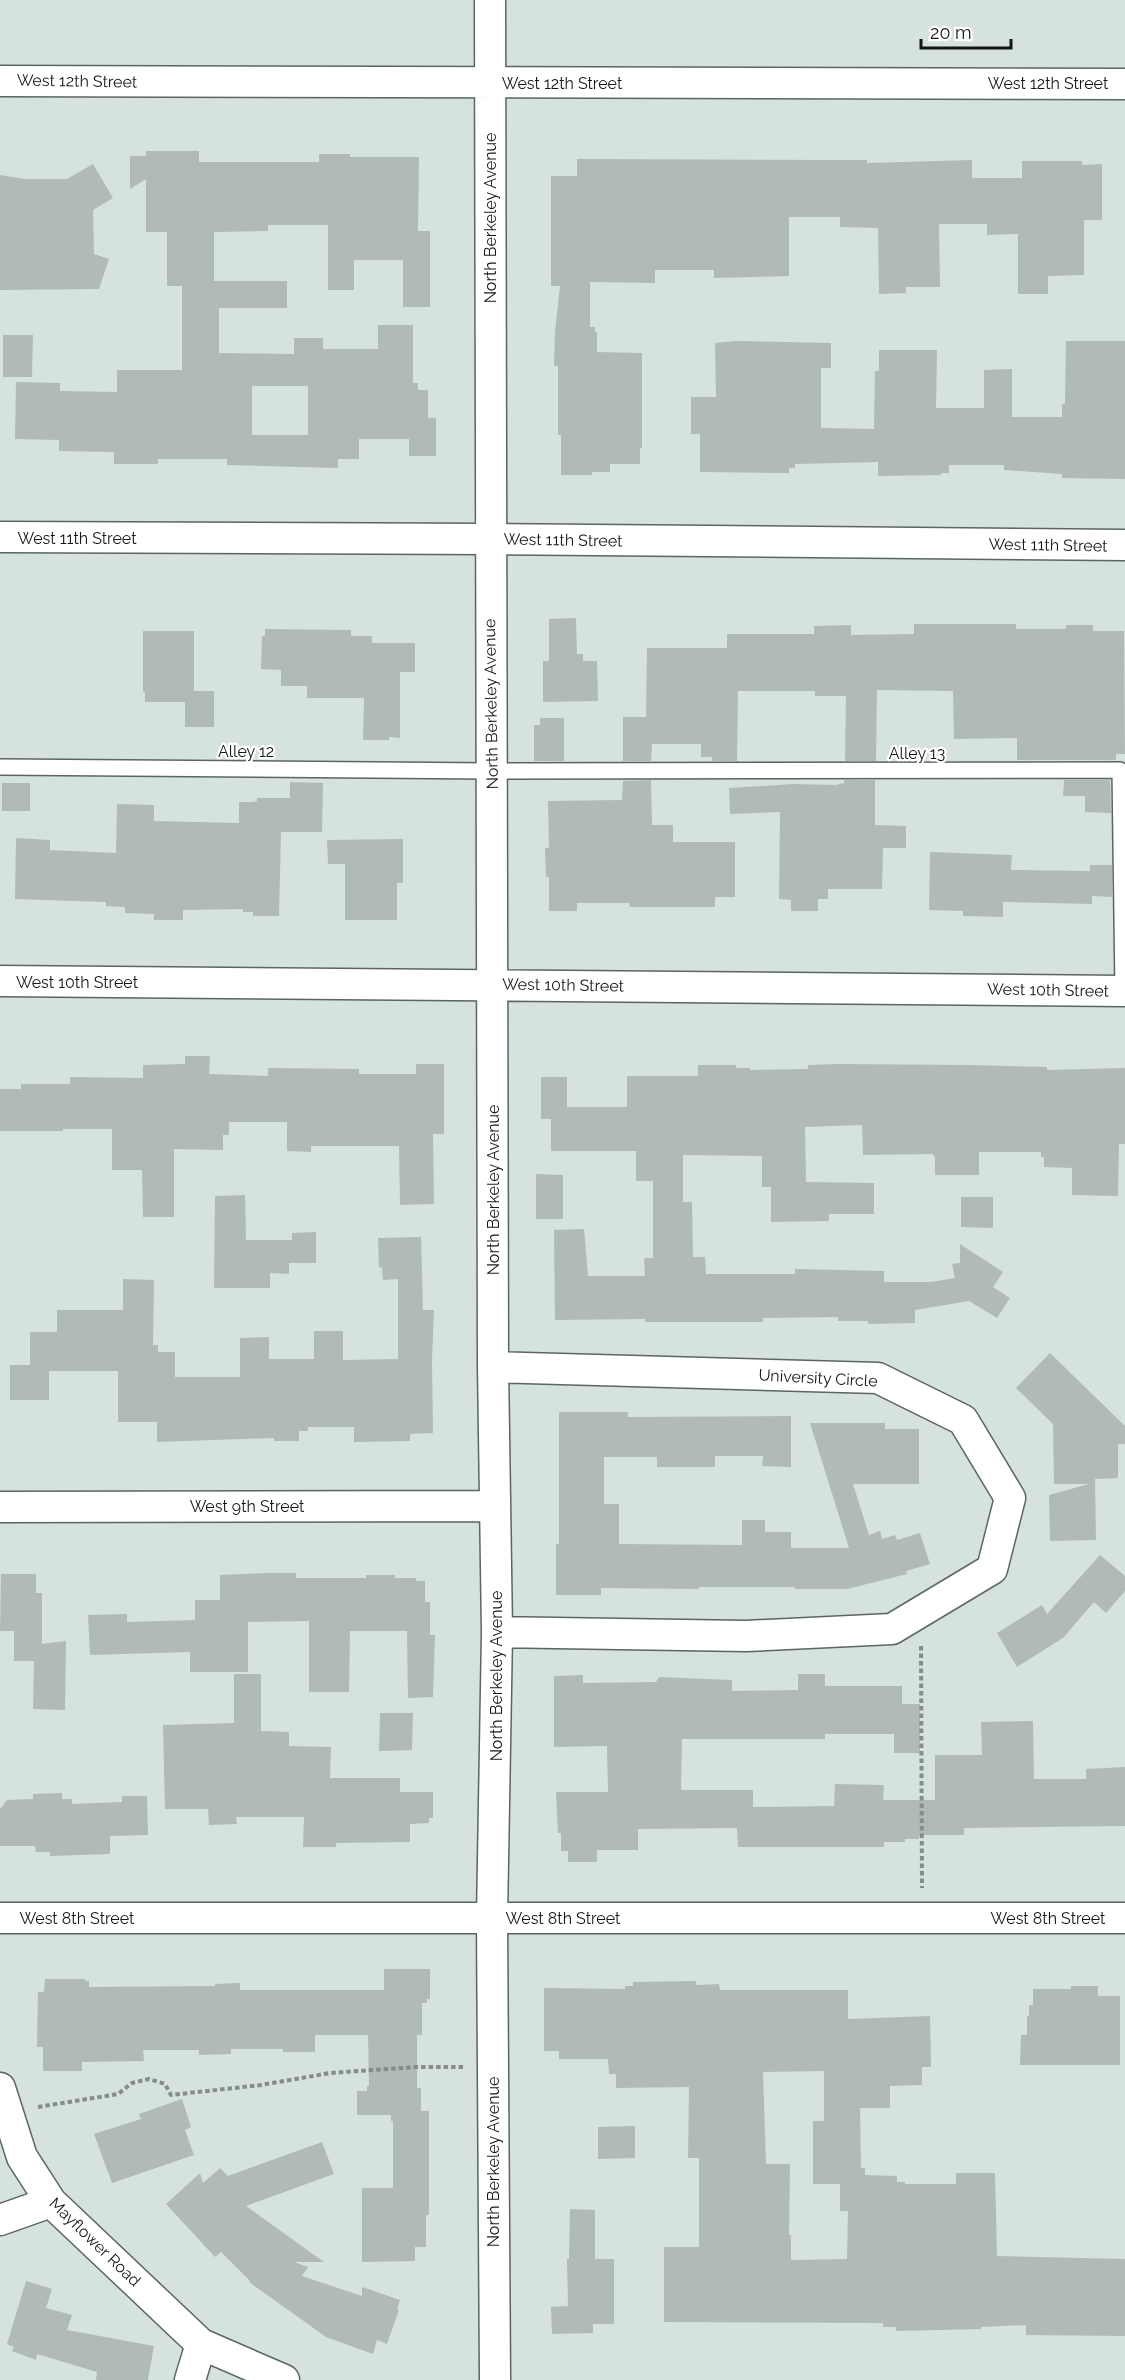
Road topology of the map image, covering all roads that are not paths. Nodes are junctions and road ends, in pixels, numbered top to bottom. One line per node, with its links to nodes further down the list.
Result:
1 (490, 0): 3 (street, North Berkeley Avenue)
2 (0, 81): 3 (street, West 12th Street)
3 (489, 83): 4 (street, West 12th Street); 6 (street, North Berkeley Avenue)
4 (1125, 84)
5 (0, 537): 6 (street, West 11th Street)
6 (490, 539): 7 (street, West 11th Street); 9 (street, North Berkeley Avenue)
7 (1125, 545)
8 (0, 767): 9 (lane, Alley 12)
9 (492, 771): 11 (street, North Berkeley Avenue); 12 (lane, Alley 13)
10 (0, 981): 11 (street, West 10th Street)
11 (492, 984): 12 (street, West 10th Street); 13 (street, North Berkeley Avenue)
12 (1124, 991)
13 (493, 1367): 14 (street, North Berkeley Avenue); 16 (street, University Circle)
14 (495, 1506): 15 (street, West 9th Street); 16 (street, North Berkeley Avenue)
15 (0, 1507)
16 (497, 1632): 18 (street, North Berkeley Avenue)
17 (0, 1918): 18 (street, West 8th Street)
18 (492, 1918): 19 (street, West 8th Street); 26 (street, North Berkeley Avenue)
19 (1125, 1918)
20 (4, 2100): 21 (street, Mayflower Road)
21 (51, 2202): 22 (street); 23 (street, Mayflower Road)
22 (0, 2220)
23 (201, 2344): 24 (street); 25 (street, Mayflower Road)
24 (190, 2380)
25 (284, 2380)
26 (495, 2380)

